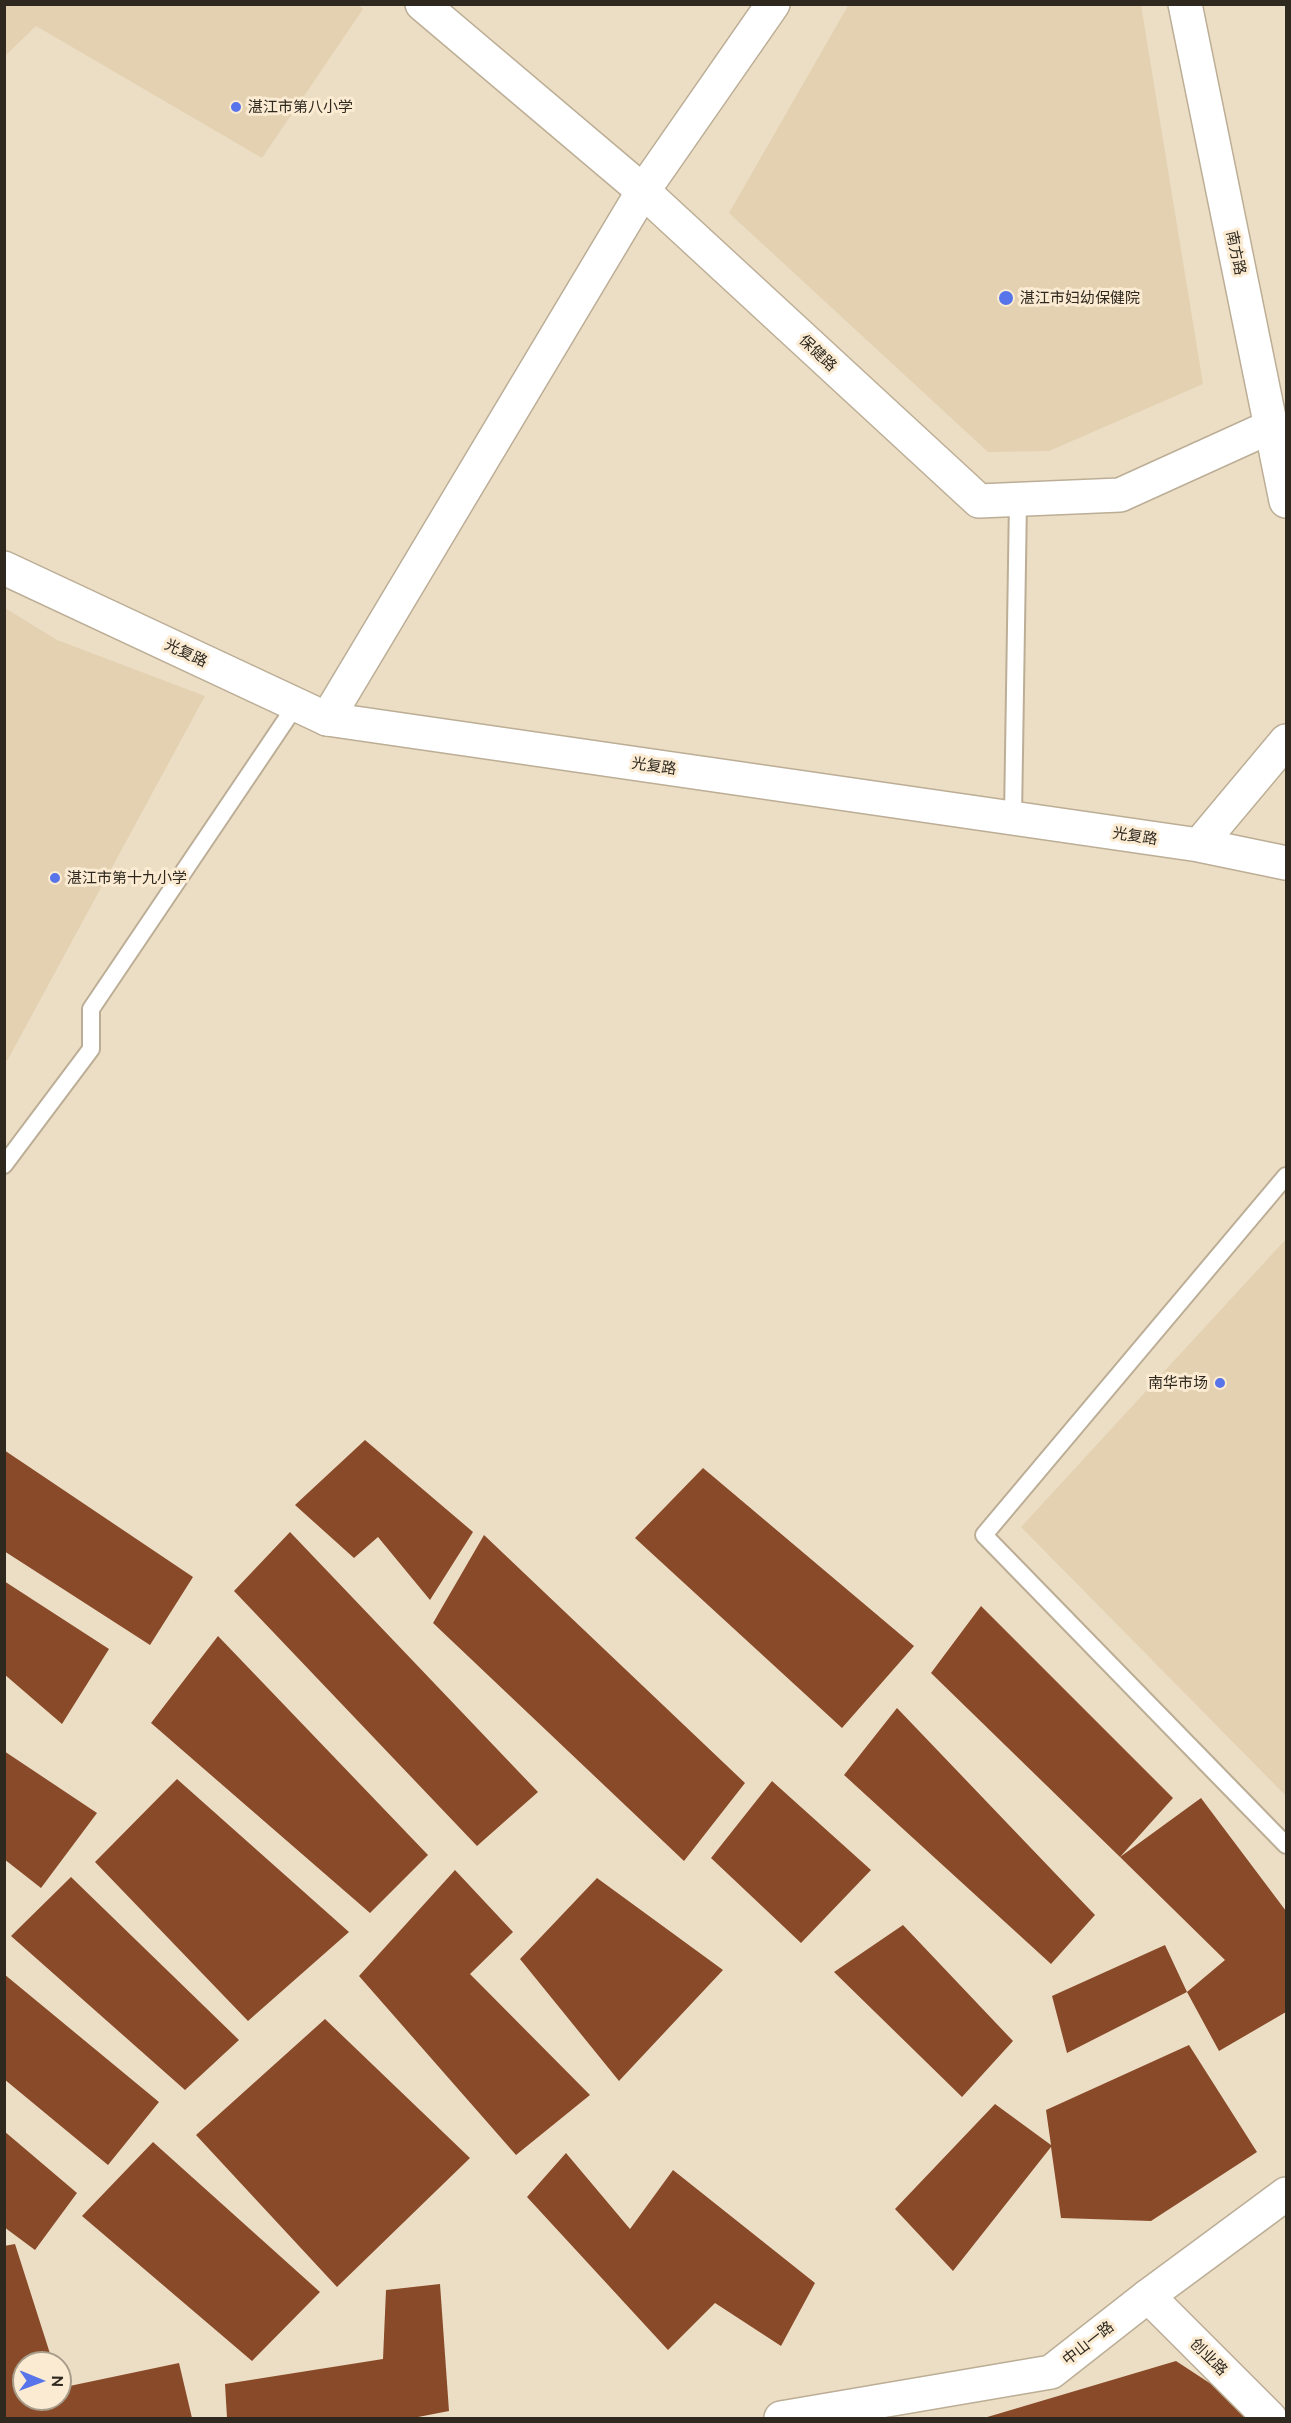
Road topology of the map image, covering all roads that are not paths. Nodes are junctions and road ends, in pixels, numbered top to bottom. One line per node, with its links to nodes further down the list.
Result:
1 (422, 4): 4 (street, 保健路)
2 (773, 4): 4 (street)
3 (1185, 4): 5 (street, 南方路)
4 (644, 191): 6 (street, 保健路); 10 (street)
5 (1272, 426): 6 (street, 保健路); 7 (street, 南方路)
6 (1018, 500): 12 (lane)
7 (1287, 501)
8 (4, 568): 9 (street, 光复路)
9 (297, 705): 10 (street, 光复路); 15 (lane)
10 (327, 719): 12 (street, 光复路)
11 (1287, 741): 13 (street)
12 (1013, 817): 13 (street, 光复路)
13 (1199, 845): 14 (street, 光复路)
14 (1287, 862)
15 (4, 1165)
16 (1287, 1176): 17 (lane)
17 (1287, 1845)
18 (1287, 2194): 19 (street, 中山一路)
19 (1148, 2296): 20 (street, 中山一路); 21 (street, 创业路)
20 (782, 2418)
21 (1270, 2418)

